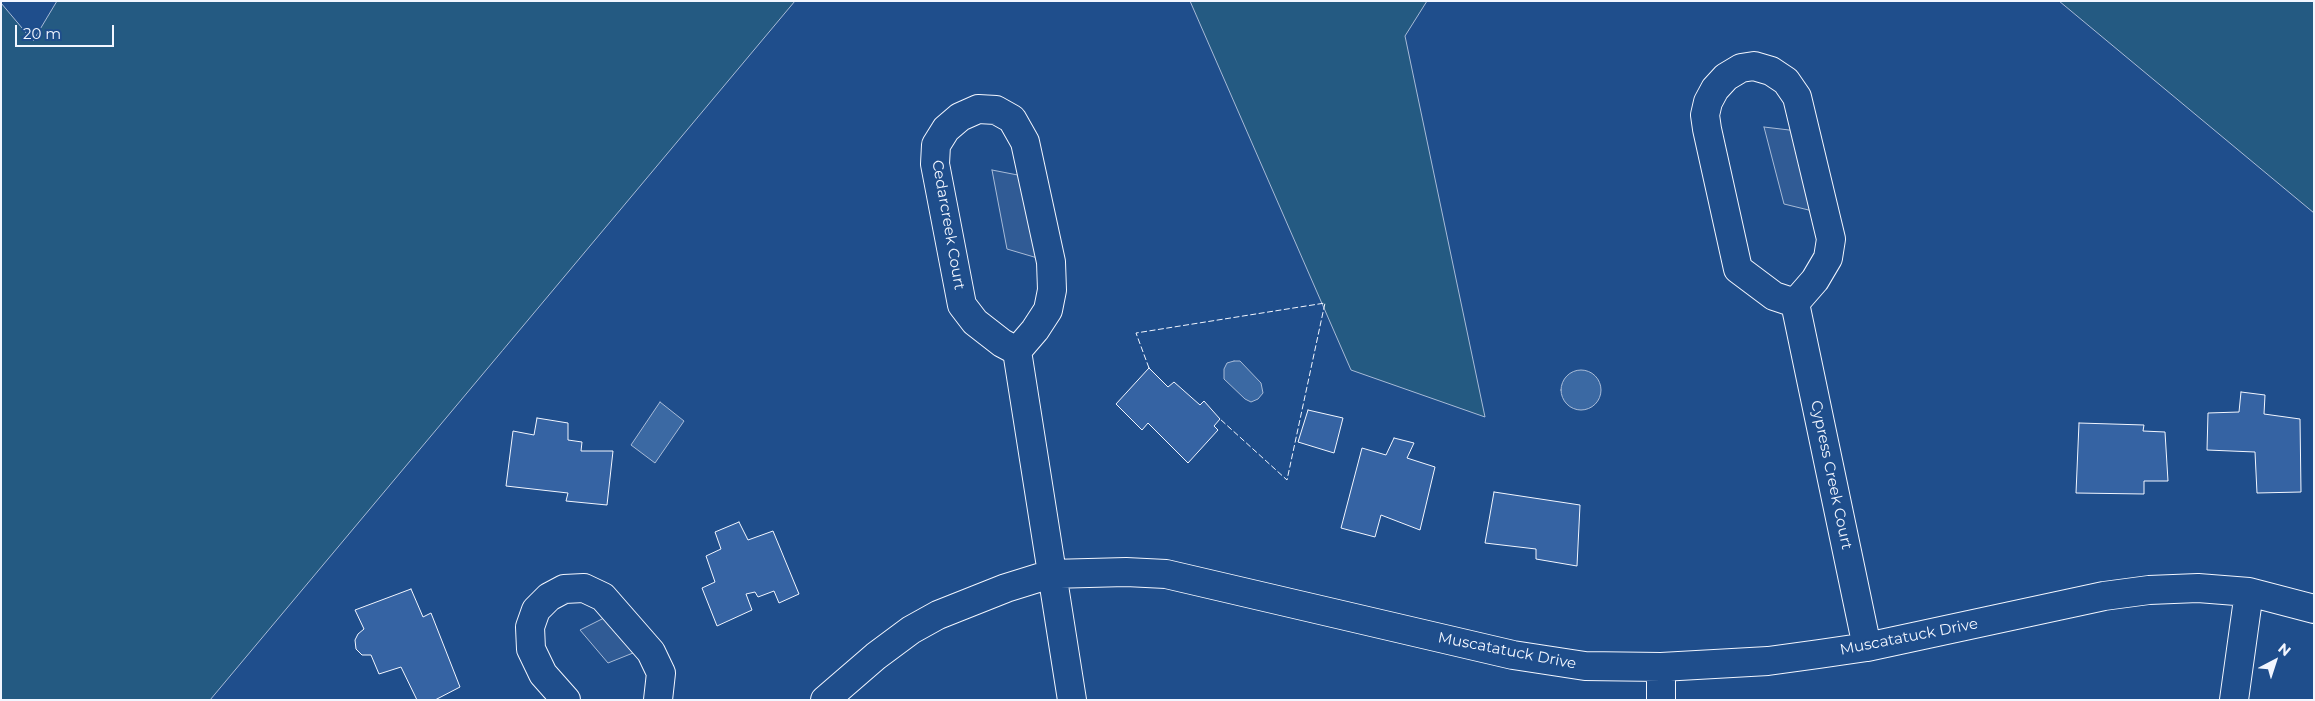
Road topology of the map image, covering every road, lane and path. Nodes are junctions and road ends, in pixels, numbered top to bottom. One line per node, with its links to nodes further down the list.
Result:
1 (1795, 302): 1 (street); 6 (street, Cypress Creek Court)
2 (1017, 351): 2 (street, Cedarcreek Court); 3 (street)
3 (1052, 574): 7 (street, Muscatatuck Drive); 10 (street, Muscatatuck Drive); 11 (street)
4 (2249, 592): 5 (street, Muscatatuck Drive); 6 (street, Muscatatuck Drive); 13 (street)
5 (2314, 609)
6 (1867, 647): 7 (street, Muscatatuck Drive)
7 (1661, 667): 12 (street)
8 (566, 700): 9 (street)
9 (658, 700)
10 (825, 700)
11 (1072, 700)
12 (1661, 700)
13 (2234, 700)

